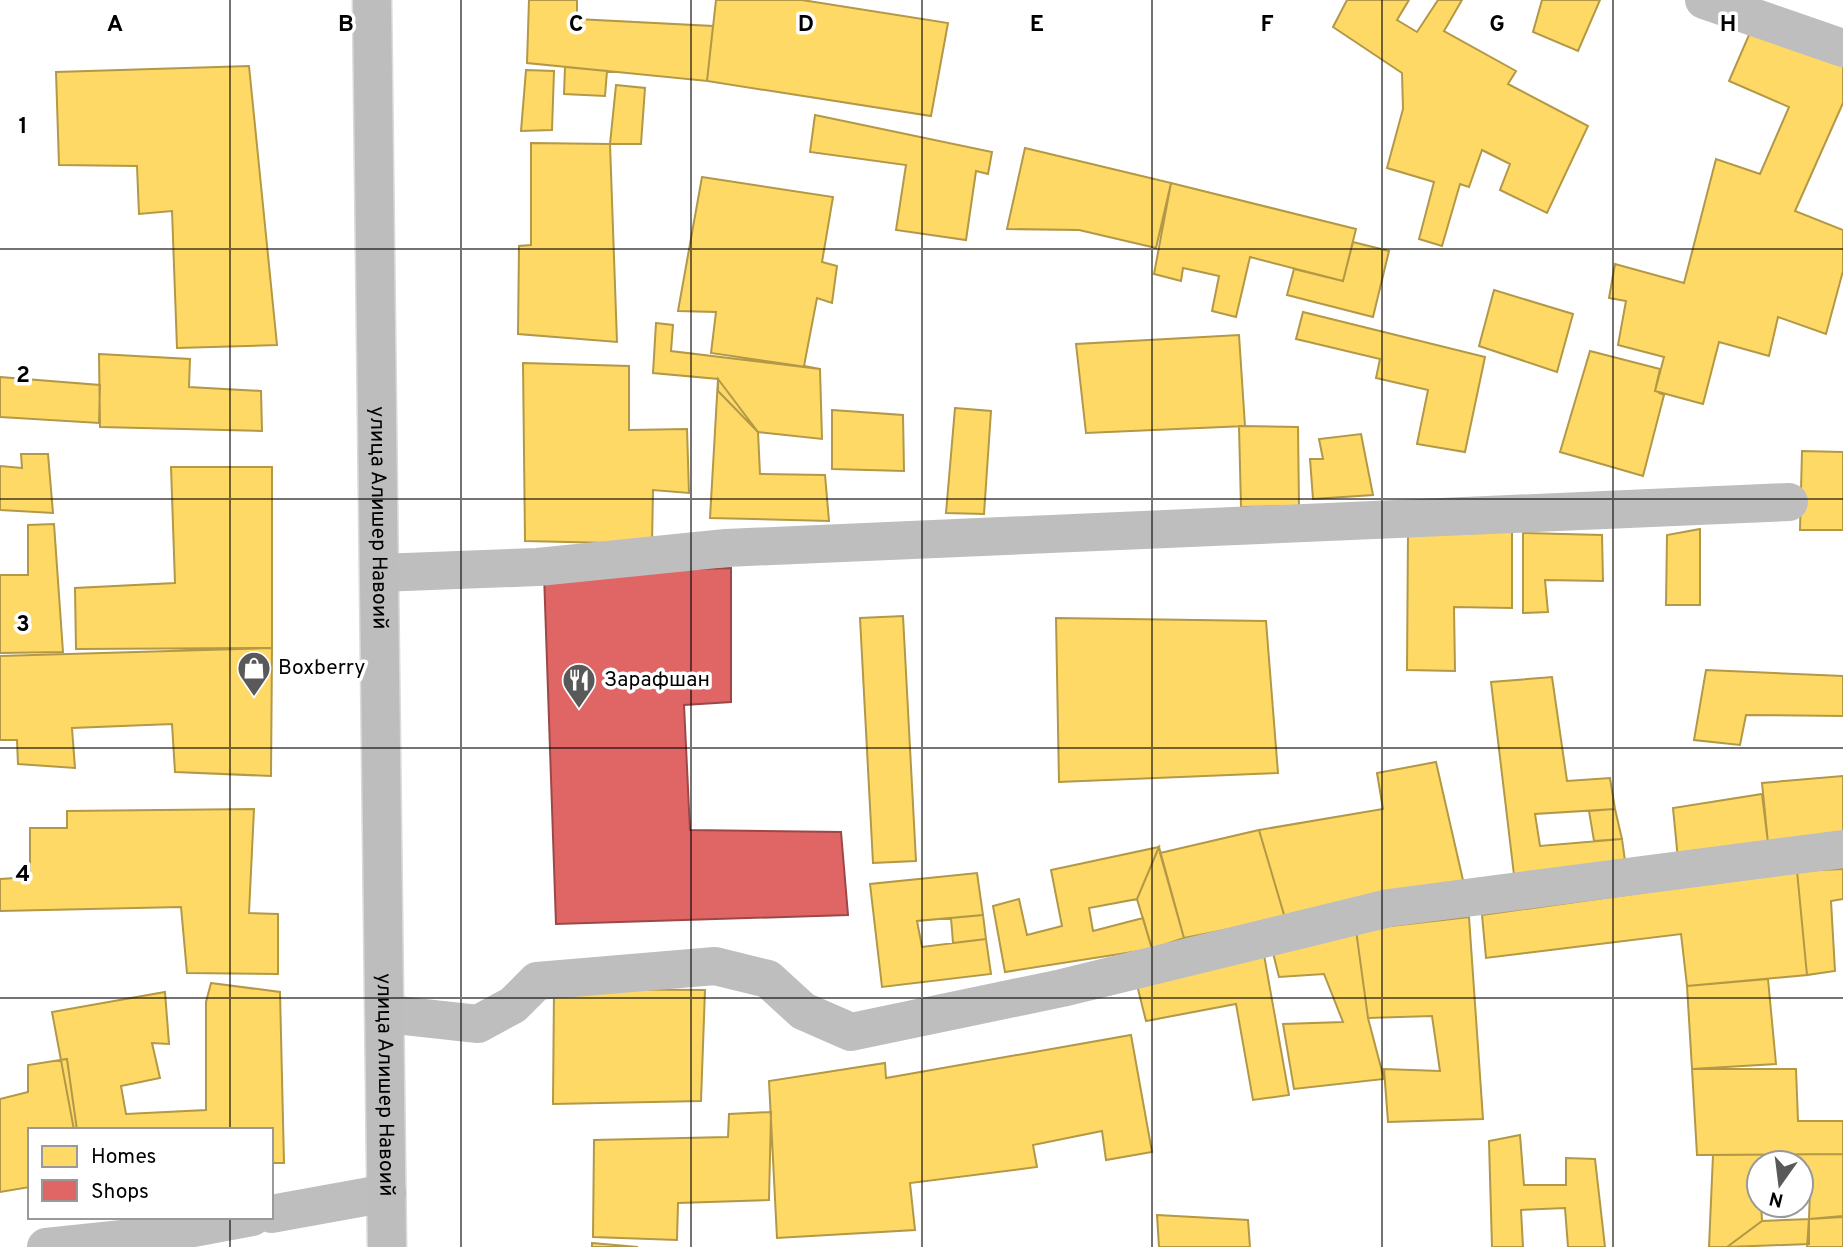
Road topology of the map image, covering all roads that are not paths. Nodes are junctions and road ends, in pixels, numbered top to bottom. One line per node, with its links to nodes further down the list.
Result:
1 (372, 0): 5 (main road, улица Алишер Навоий)
2 (1704, 0): 3 (street)
3 (1843, 48)
4 (1789, 502): 5 (street)
5 (379, 573): 7 (main road, улица Алишер Навоий)
6 (1843, 849): 7 (street)
7 (387, 1014): 8 (main road, улица Алишер Навоий)
8 (387, 1193): 9 (street); 12 (main road, улица Алишер Навоий)
9 (273, 1214)
10 (242, 1219): 11 (street)
11 (46, 1247)
12 (387, 1247)

